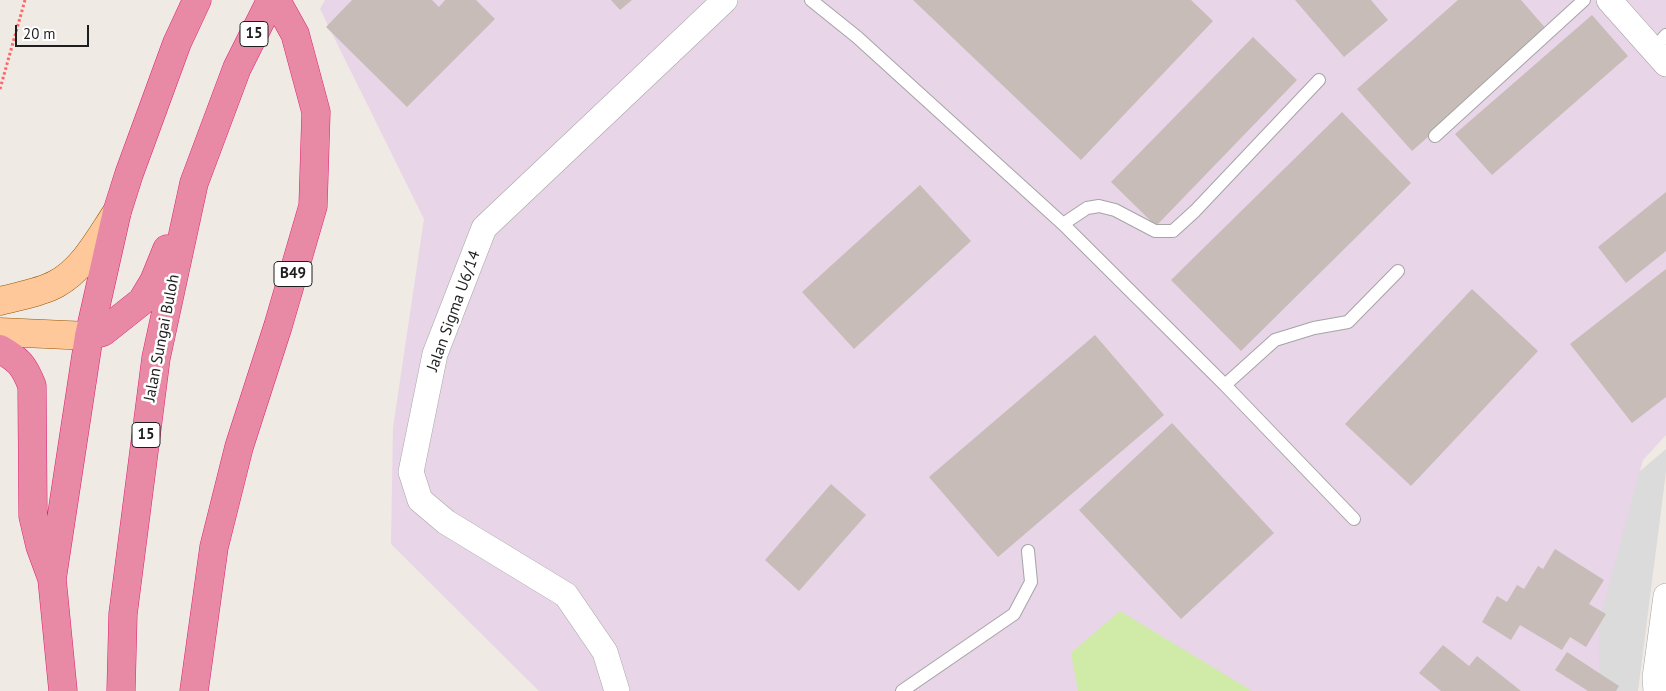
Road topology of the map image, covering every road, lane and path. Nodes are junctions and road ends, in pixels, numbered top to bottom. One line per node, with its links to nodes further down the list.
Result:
1 (25, 0): 11 (path)
2 (197, 0): 14 (highway)
3 (271, 0): 13 (highway, Jalan Sungai Buloh / 15)
4 (276, 0): 28 (highway, B49)
5 (726, 0): 29 (street, Jalan Sigma U6/14)
6 (812, 0): 15 (lane)
7 (1584, 0): 12 (lane)
8 (1609, 0): 9 (street)
9 (1662, 50)
10 (1320, 80): 15 (lane)
11 (0, 88)
12 (1435, 136)
13 (194, 183): 19 (highway); 27 (highway, Jalan Sungai Buloh / 15)
14 (117, 212): 17 (main road); 19 (highway)
15 (1063, 224): 21 (lane)
16 (1398, 271): 21 (lane)
17 (0, 301)
18 (0, 332): 19 (main road)
19 (89, 336): 24 (highway)
20 (0, 349): 24 (highway)
21 (1226, 385): 22 (lane)
22 (1354, 519)
23 (1028, 551): 30 (lane)
24 (52, 579): 26 (highway)
25 (1666, 596): 31 (street)
26 (63, 691)
27 (121, 691)
28 (194, 691)
29 (617, 691)
30 (902, 691)
31 (1656, 691)

